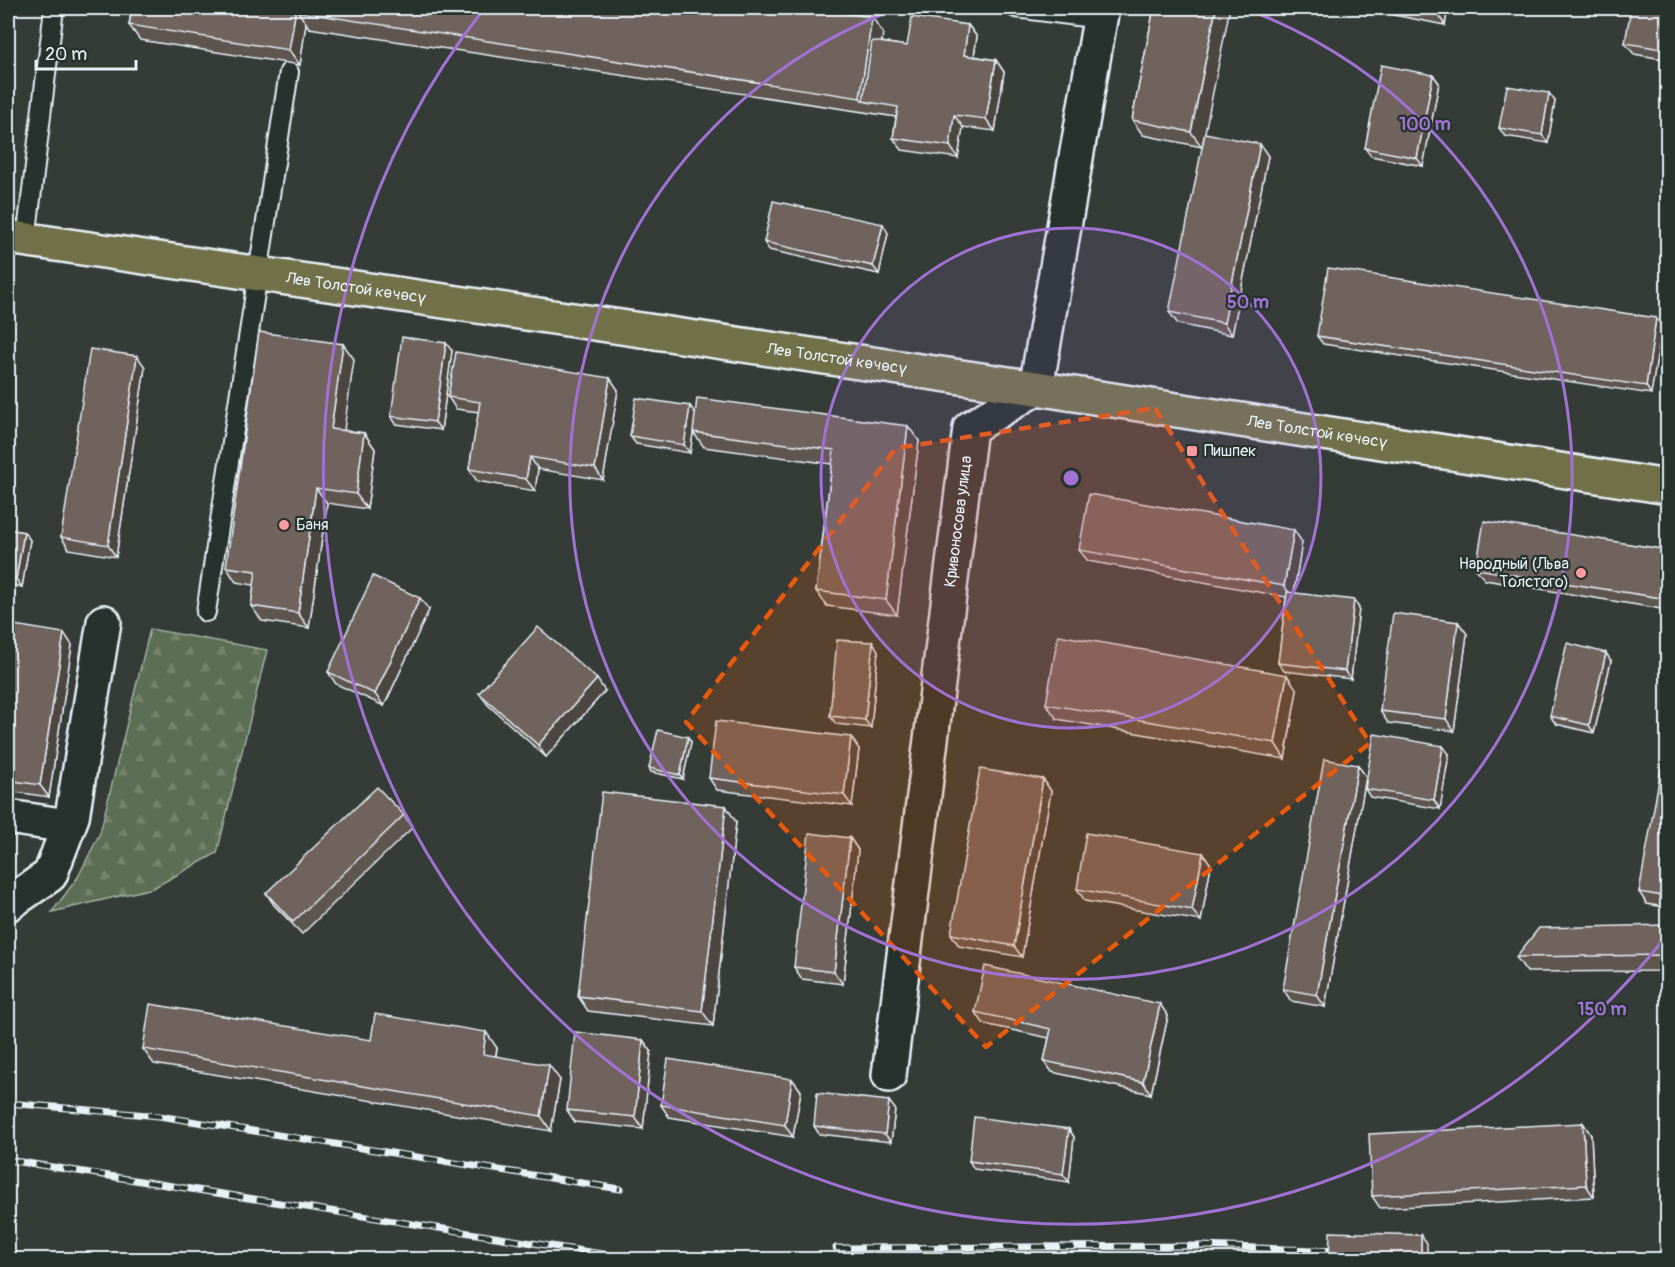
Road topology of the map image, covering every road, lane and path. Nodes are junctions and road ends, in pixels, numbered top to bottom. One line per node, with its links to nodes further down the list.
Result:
1 (54, 8): 5 (lane)
2 (1016, 8): 3 (lane)
3 (1101, 14): 7 (street)
4 (289, 72): 6 (lane)
5 (17, 238): 6 (main road, Лев Толстой көчөсү)
6 (260, 274): 7 (main road, Лев Толстой көчөсү); 9 (lane)
7 (1036, 388): 8 (main road, Лев Толстой көчөсү); 14 (street, Кривоносова улица)
8 (1668, 487)
9 (206, 612)
10 (104, 622): 12 (street)
11 (8, 817): 12 (street)
12 (68, 826): 13 (street)
13 (8, 904)
14 (890, 1075)

